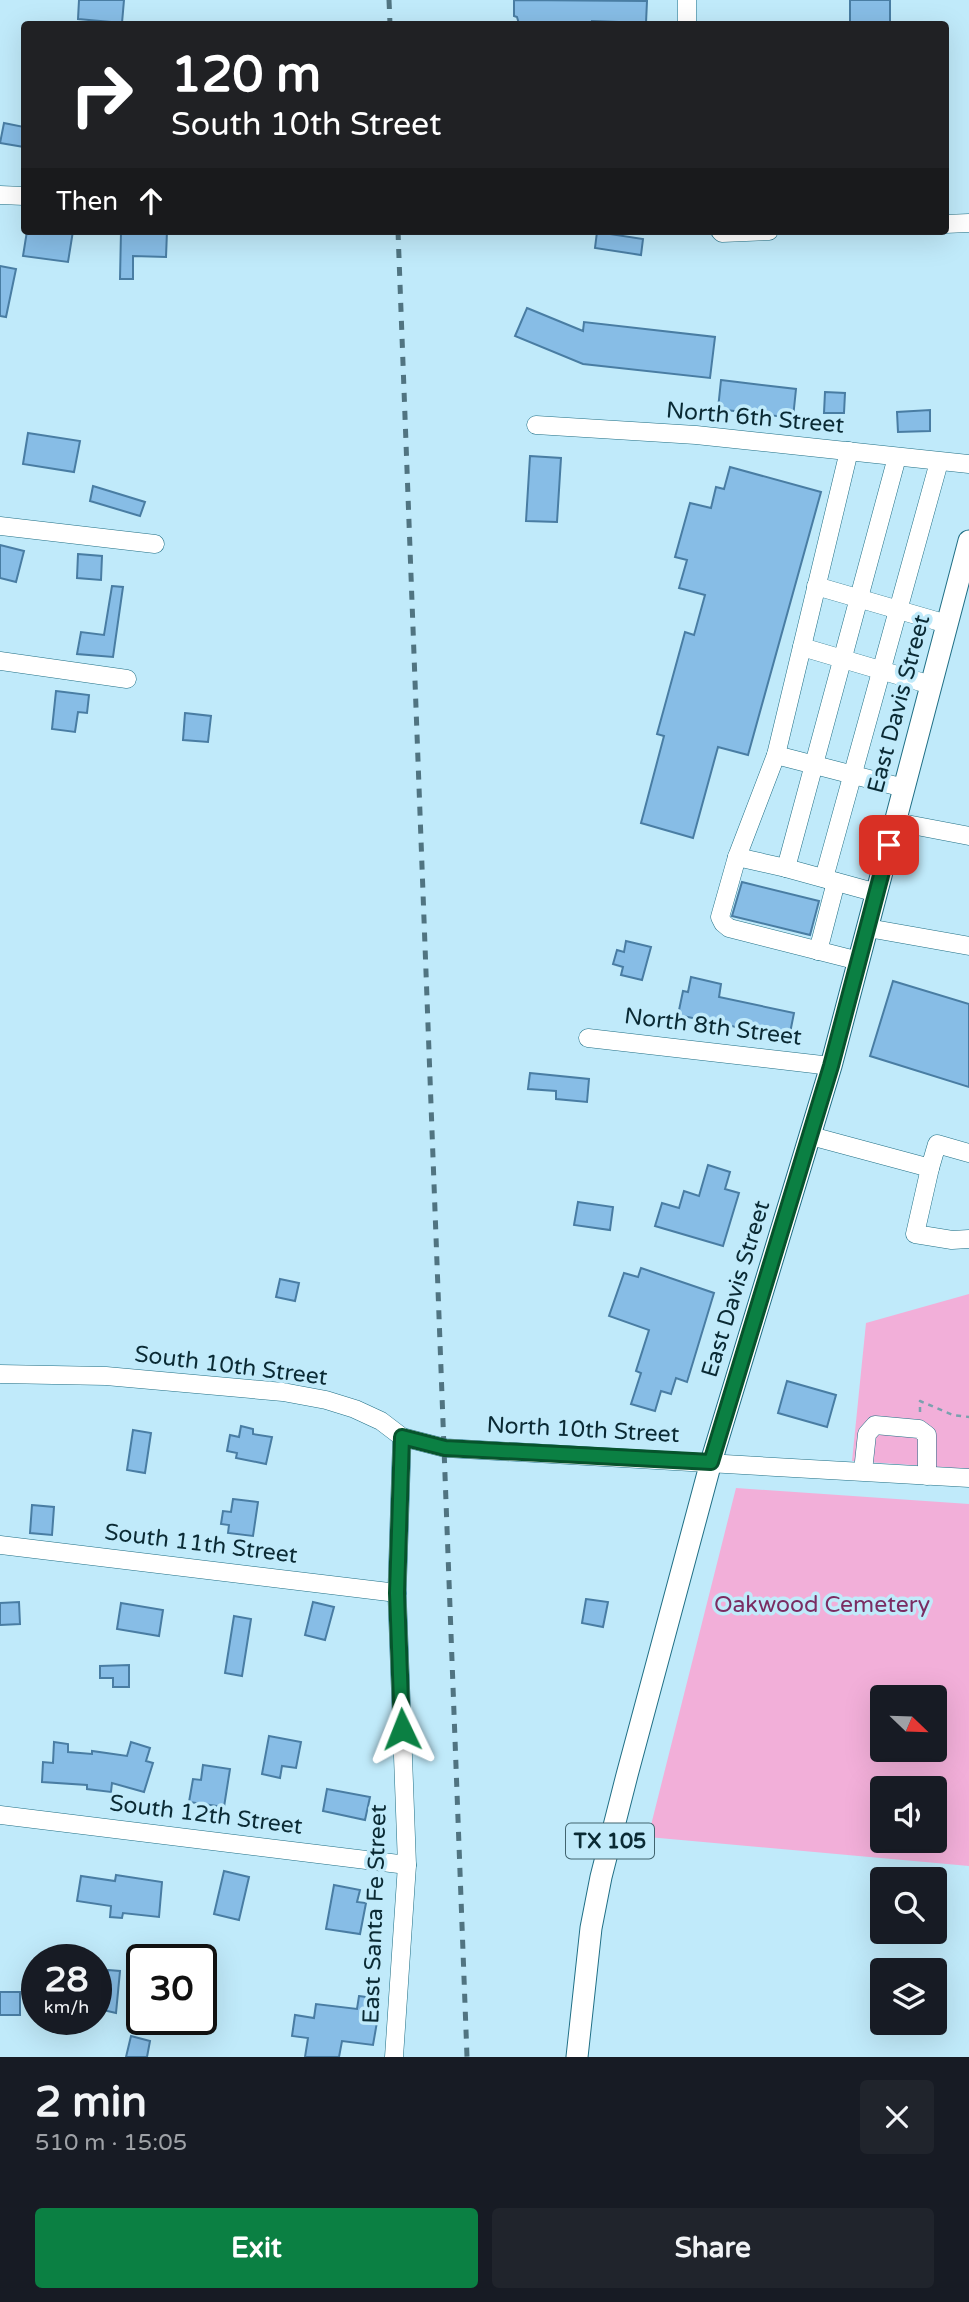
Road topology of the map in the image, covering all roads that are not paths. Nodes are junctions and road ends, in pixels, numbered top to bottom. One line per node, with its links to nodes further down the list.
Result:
1 (687, 0): 2 (street)
2 (687, 21)
3 (0, 195): 4 (street)
4 (21, 196)
5 (969, 223): 6 (street)
6 (949, 224)
7 (536, 425): 8 (street, North 6th Street)
8 (849, 451): 9 (street, North 6th Street); 15 (street)
9 (897, 457): 10 (street, North 6th Street); 16 (street)
10 (939, 462): 11 (street, North 6th Street); 17 (street)
11 (969, 464)
12 (0, 526): 14 (street)
13 (969, 541): 18 (main road, East Davis Street / TX 105)
14 (155, 544)
15 (816, 586): 16 (street); 19 (street)
16 (859, 598): 17 (street); 20 (street)
17 (898, 610): 18 (street); 22 (street)
18 (947, 624): 24 (main road, East Davis Street / TX 105)
19 (802, 647): 20 (street); 25 (street)
20 (843, 659): 22 (street); 26 (street)
21 (0, 660): 23 (street)
22 (881, 670): 24 (street); 27 (street)
23 (127, 679)
24 (931, 685): 28 (main road, East Davis Street / TX 105)
25 (776, 755): 26 (street); 31 (street)
26 (814, 765): 27 (street); 32 (street)
27 (853, 775): 28 (street); 33 (street)
28 (904, 788): 29 (main road, East Davis Street / TX 105)
29 (896, 822): 30 (street); 34 (main road, East Davis Street / TX 105)
30 (969, 836)
31 (737, 857): 32 (street); 37 (street)
32 (786, 868): 33 (street)
33 (830, 880): 34 (street); 37 (street)
34 (877, 893): 35 (main road, East Davis Street / TX 105)
35 (868, 928): 36 (street); 38 (main road, East Davis Street / TX 105)
36 (969, 946)
37 (818, 951): 38 (street)
38 (859, 961): 40 (main road, East Davis Street / TX 105)
39 (588, 1038): 40 (street, North 8th Street)
40 (831, 1066): 41 (main road, East Davis Street / TX 105)
41 (811, 1136): 43 (street); 48 (main road, East Davis Street / TX 105)
42 (969, 1153): 43 (street)
43 (930, 1168): 44 (street)
44 (969, 1239)
45 (0, 1374): 46 (street, South 10th Street)
46 (402, 1437): 47 (street, South 10th Street); 53 (street, East Santa Fe Street)
47 (445, 1448): 48 (street, North 10th Street)
48 (711, 1462): 49 (street, North 10th Street); 57 (main road, East Davis Street / TX 105)
49 (863, 1471): 50 (street, North 10th Street); 50 (street)
50 (927, 1476): 51 (street, North 10th Street)
51 (969, 1478)
52 (0, 1545): 53 (street, South 11th Street)
53 (397, 1593): 55 (street, East Santa Fe Street)
54 (0, 1815): 55 (street, South 12th Street)
55 (407, 1865): 56 (street, East Santa Fe Street)
56 (394, 2057)
57 (577, 2057)

